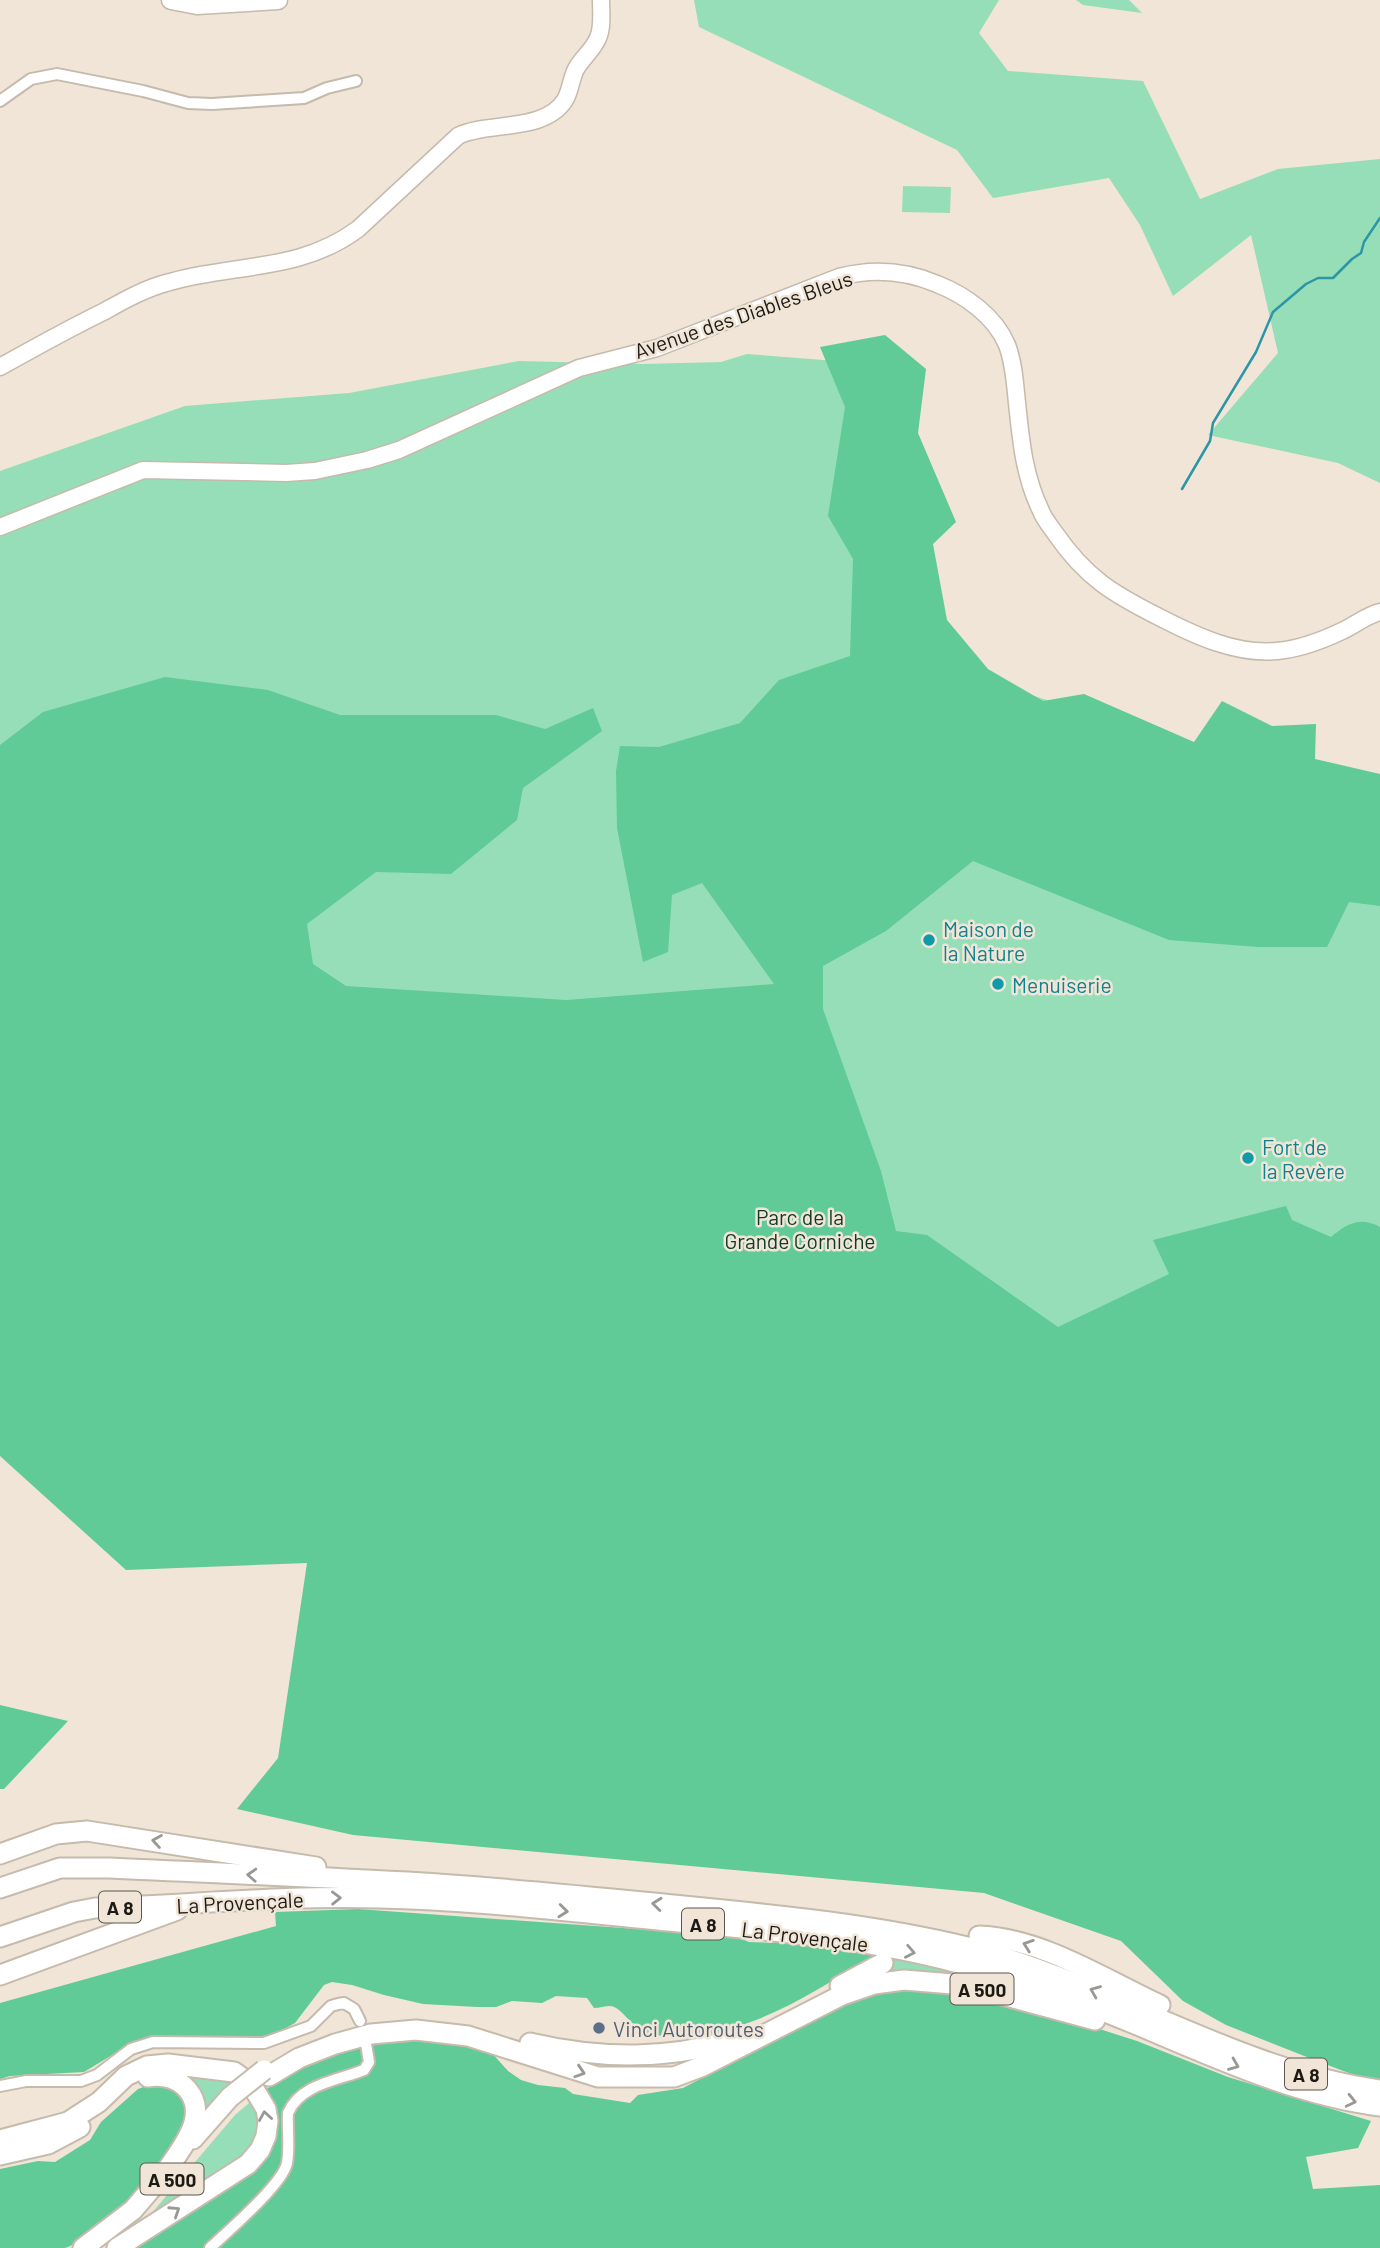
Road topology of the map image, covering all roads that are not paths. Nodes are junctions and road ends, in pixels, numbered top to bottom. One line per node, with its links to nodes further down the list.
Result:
1 (172, 0): 2 (main road)
2 (278, 0)
3 (601, 0): 6 (main road)
4 (356, 81): 5 (street)
5 (0, 101)
6 (0, 367)
7 (0, 527): 8 (main road, Avenue des Diables Bleus)
8 (1380, 612)
9 (0, 1854): 10 (highway, one-way to 9)
10 (393, 1881): 11 (highway, La Provençale / A 8, one-way to 11); 20 (highway, La Provençale / A 8, one-way to 10)
11 (0, 1888)
12 (194, 1904): 14 (highway, La Provençale / A 8); 16 (highway); 19 (highway, La Provençale / A 8, one-way to 19)
13 (979, 1936): 20 (highway, one-way to 13)
14 (0, 1937)
15 (883, 1963): 21 (highway, A 500)
16 (0, 1975)
17 (360, 2021): 22 (street)
18 (366, 2044): 32 (street)
19 (1194, 2049): 21 (highway, A 500, one-way to 19); 25 (highway, La Provençale / A 8, one-way to 25)
20 (1249, 2054): 23 (highway, La Provençale / A 8)
21 (267, 2073): 24 (highway, A 500, bridge)
22 (0, 2086)
23 (1380, 2090)
24 (233, 2100): 28 (highway, A 500); 30 (highway, A 500)
25 (1380, 2106)
26 (0, 2140): 31 (highway, one-way to 26)
27 (0, 2155): 28 (highway)
28 (162, 2177): 29 (highway, A 500)
29 (83, 2248)
30 (99, 2248)
31 (117, 2248)
32 (209, 2248)

